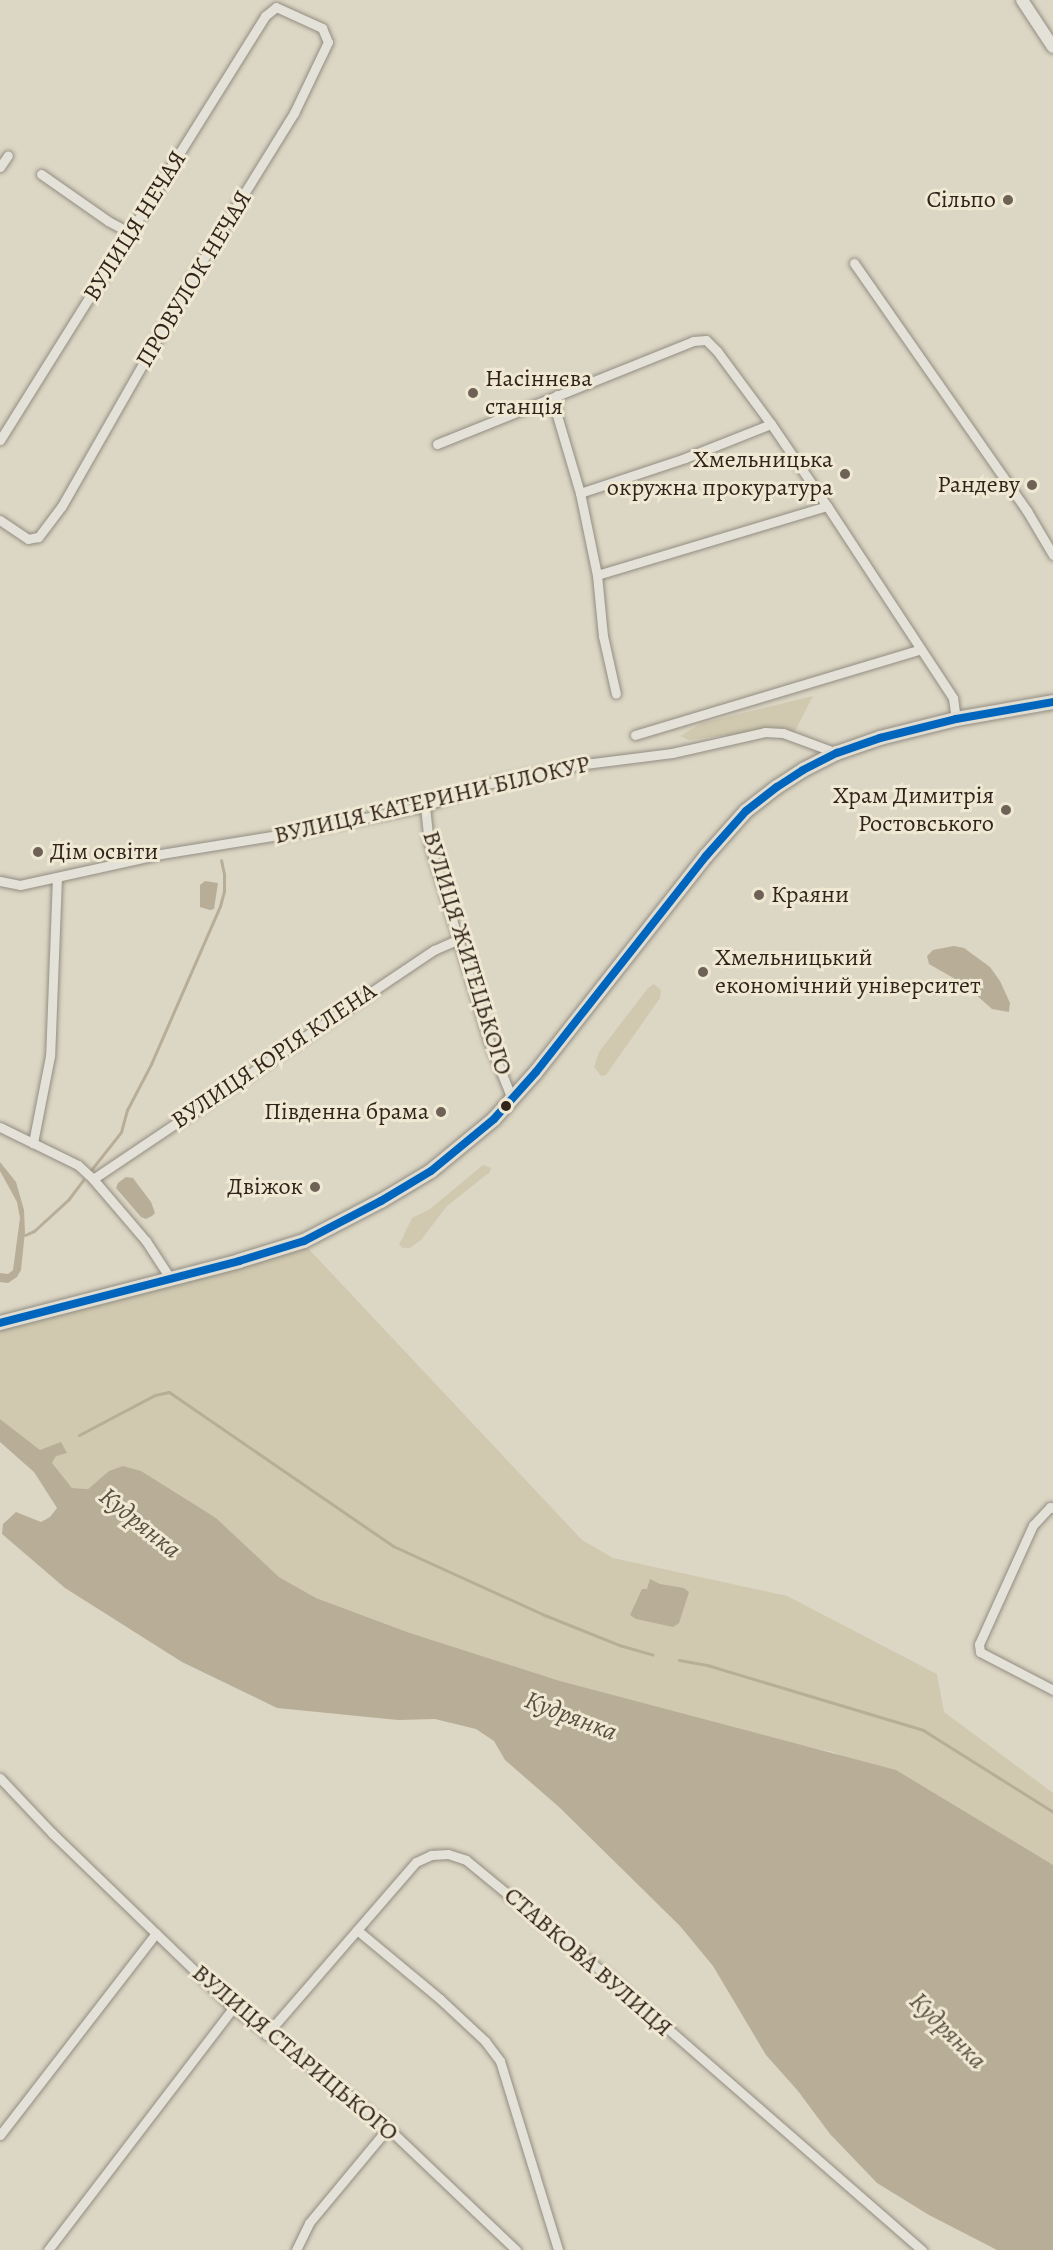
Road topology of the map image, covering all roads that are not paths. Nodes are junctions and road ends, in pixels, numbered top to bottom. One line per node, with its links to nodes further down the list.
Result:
1 (1022, 0): 3 (main road)
2 (269, 11): 7 (street, ВУЛИЦЯ НЕЧАЯ); 15 (street, ПРОВУЛОК НЕЧАЯ)
3 (1053, 46)
4 (8, 155): 5 (street)
5 (0, 167)
6 (41, 174): 7 (street)
7 (131, 233): 11 (street, ВУЛИЦЯ НЕЧАЯ)
8 (854, 263): 16 (street)
9 (558, 395): 10 (street); 12 (street); 13 (street)
10 (771, 424): 13 (street); 14 (street)
11 (0, 440)
12 (437, 444)
13 (580, 493): 17 (street)
14 (826, 506): 17 (street); 18 (street)
15 (0, 520)
16 (1053, 555)
17 (597, 574): 19 (street)
18 (919, 650): 21 (street); 22 (street)
19 (616, 694)
20 (1053, 702): 21 (main road)
21 (956, 719): 23 (main road)
22 (635, 735)
23 (837, 753): 24 (street, ВУЛИЦЯ КАТЕРИНИ БІЛОКУР); 28 (main road)
24 (425, 806): 25 (street, ВУЛИЦЯ КАТЕРИНИ БІЛОКУР); 27 (street, ВУЛИЦЯ ЖИТЕЦЬКОГО)
25 (57, 877): 26 (street, ВУЛИЦЯ КАТЕРИНИ БІЛОКУР); 30 (street)
26 (0, 881)
27 (459, 939): 28 (street, ВУЛИЦЯ ЖИТЕЦЬКОГО); 31 (street, ВУЛИЦЯ ЮРІЯ КЛЕНА)
28 (512, 1100): 32 (main road)
29 (0, 1127): 30 (street)
30 (33, 1143): 31 (street)
31 (93, 1179): 32 (street)
32 (170, 1278): 33 (main road)
33 (0, 1323)
34 (1053, 1508): 35 (street)
35 (1053, 1690)
36 (0, 1778): 38 (street, ВУЛИЦЯ СТАРИЦЬКОГО)
37 (357, 1930): 40 (street, СТАВКОВА ВУЛИЦЯ); 46 (street); 47 (street, СТАВКОВА ВУЛИЦЯ)
38 (156, 1933): 39 (street, ВУЛИЦЯ СТАРИЦЬКОГО); 42 (street)
39 (233, 2008): 40 (street, ВУЛИЦЯ СТАРИЦЬКОГО); 43 (street)
40 (267, 2035): 41 (street, ВУЛИЦЯ СТАРИЦЬКОГО)
41 (388, 2128): 44 (street); 45 (street, ВУЛИЦЯ СТАРИЦЬКОГО)
42 (0, 2136)
43 (48, 2250)
44 (296, 2250)
45 (516, 2250)
46 (558, 2250)
47 (922, 2250)

